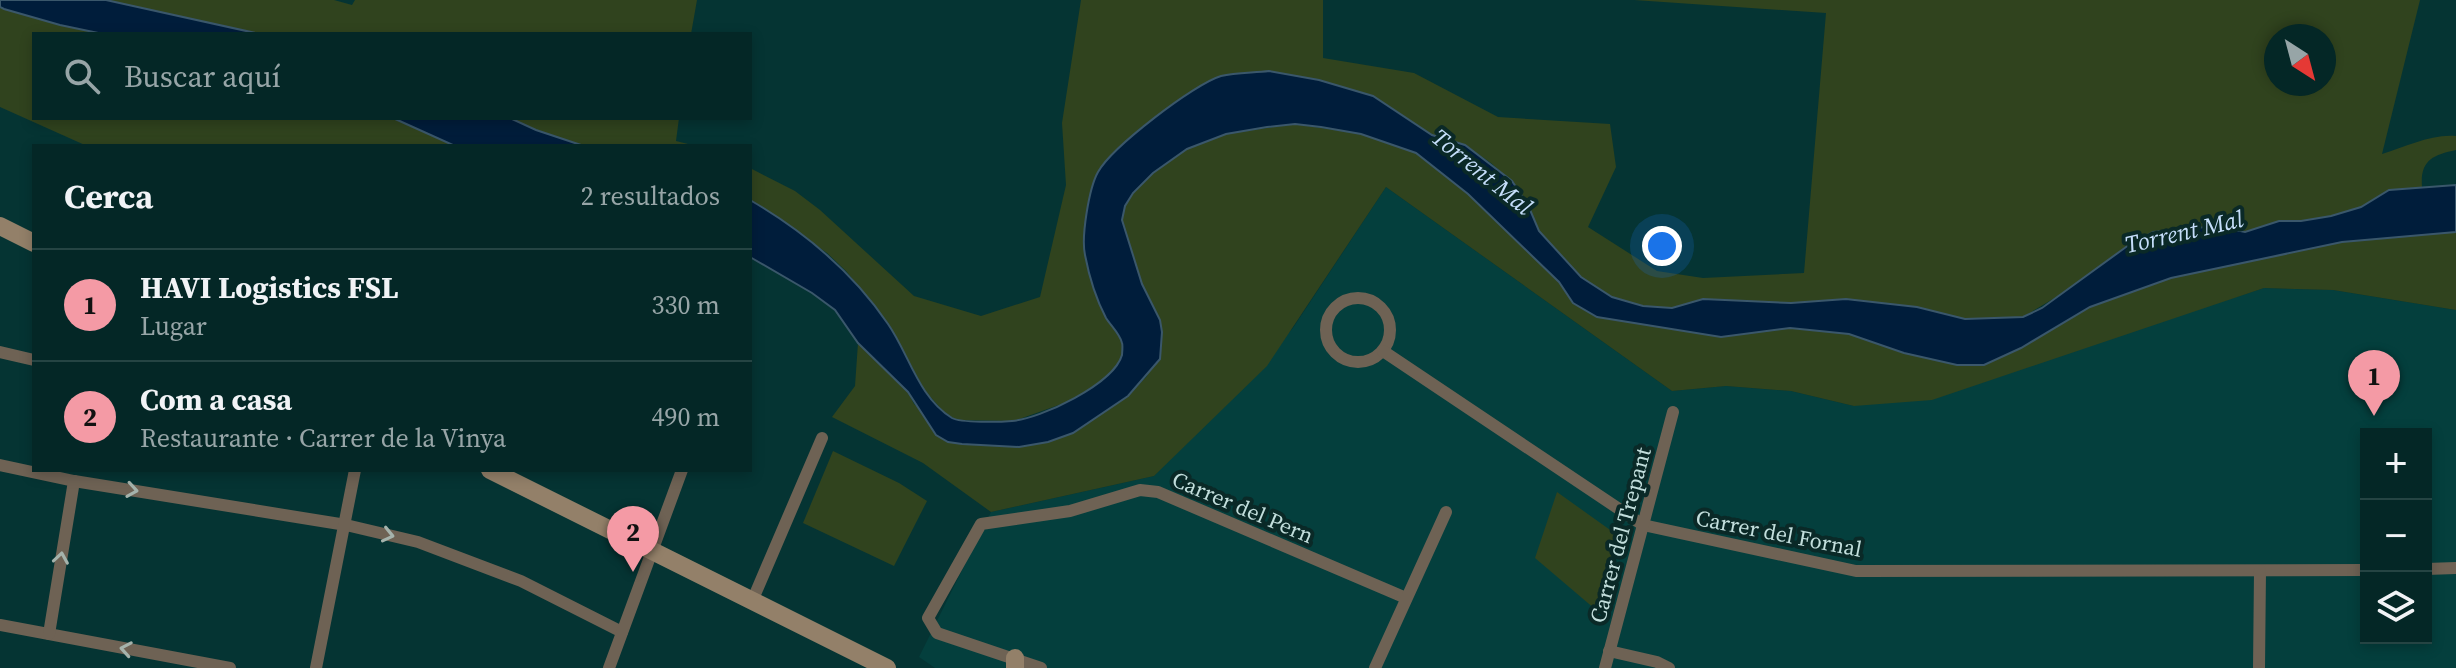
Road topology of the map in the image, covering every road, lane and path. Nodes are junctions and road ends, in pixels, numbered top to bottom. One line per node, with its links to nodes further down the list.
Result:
1 (0, 226): 2 (street)
2 (32, 242)
3 (1383, 351): 3 (street); 17 (street, Carrer del Fornal)
4 (0, 352): 5 (street)
5 (32, 360)
6 (1673, 412): 17 (street, Carrer del Trepant)
7 (822, 438): 24 (street)
8 (0, 465): 9 (street)
9 (32, 472)
10 (32, 472): 14 (street)
11 (355, 472): 16 (street)
12 (494, 472): 18 (street)
13 (681, 472): 18 (street)
14 (74, 481): 16 (street, one-way to 16); 27 (street, one-way to 14)
15 (1446, 512): 23 (street)
16 (346, 525): 26 (street, one-way to 26); 31 (street)
17 (1643, 525): 22 (street, Carrer del Fornal); 28 (street, Carrer del Trepant)
18 (653, 549): 24 (street); 26 (street)
19 (2456, 568): 20 (street)
20 (2432, 569)
21 (2360, 570): 22 (street, Carrer del Fornal)
22 (2260, 571): 38 (street)
23 (1406, 598): 29 (street, Carrer del Pern); 35 (street)
24 (753, 599): 33 (street)
25 (0, 625): 27 (street)
26 (622, 632): 32 (street)
27 (49, 634): 30 (street, one-way to 27)
28 (1609, 651): 36 (street, Carrer del Trepant); 37 (street)
29 (1015, 663): 34 (street)
30 (230, 668)
31 (316, 668)
32 (609, 668)
33 (887, 668)
34 (1041, 668)
35 (1375, 668)
36 (1605, 668)
37 (1669, 668)
38 (2259, 668)

